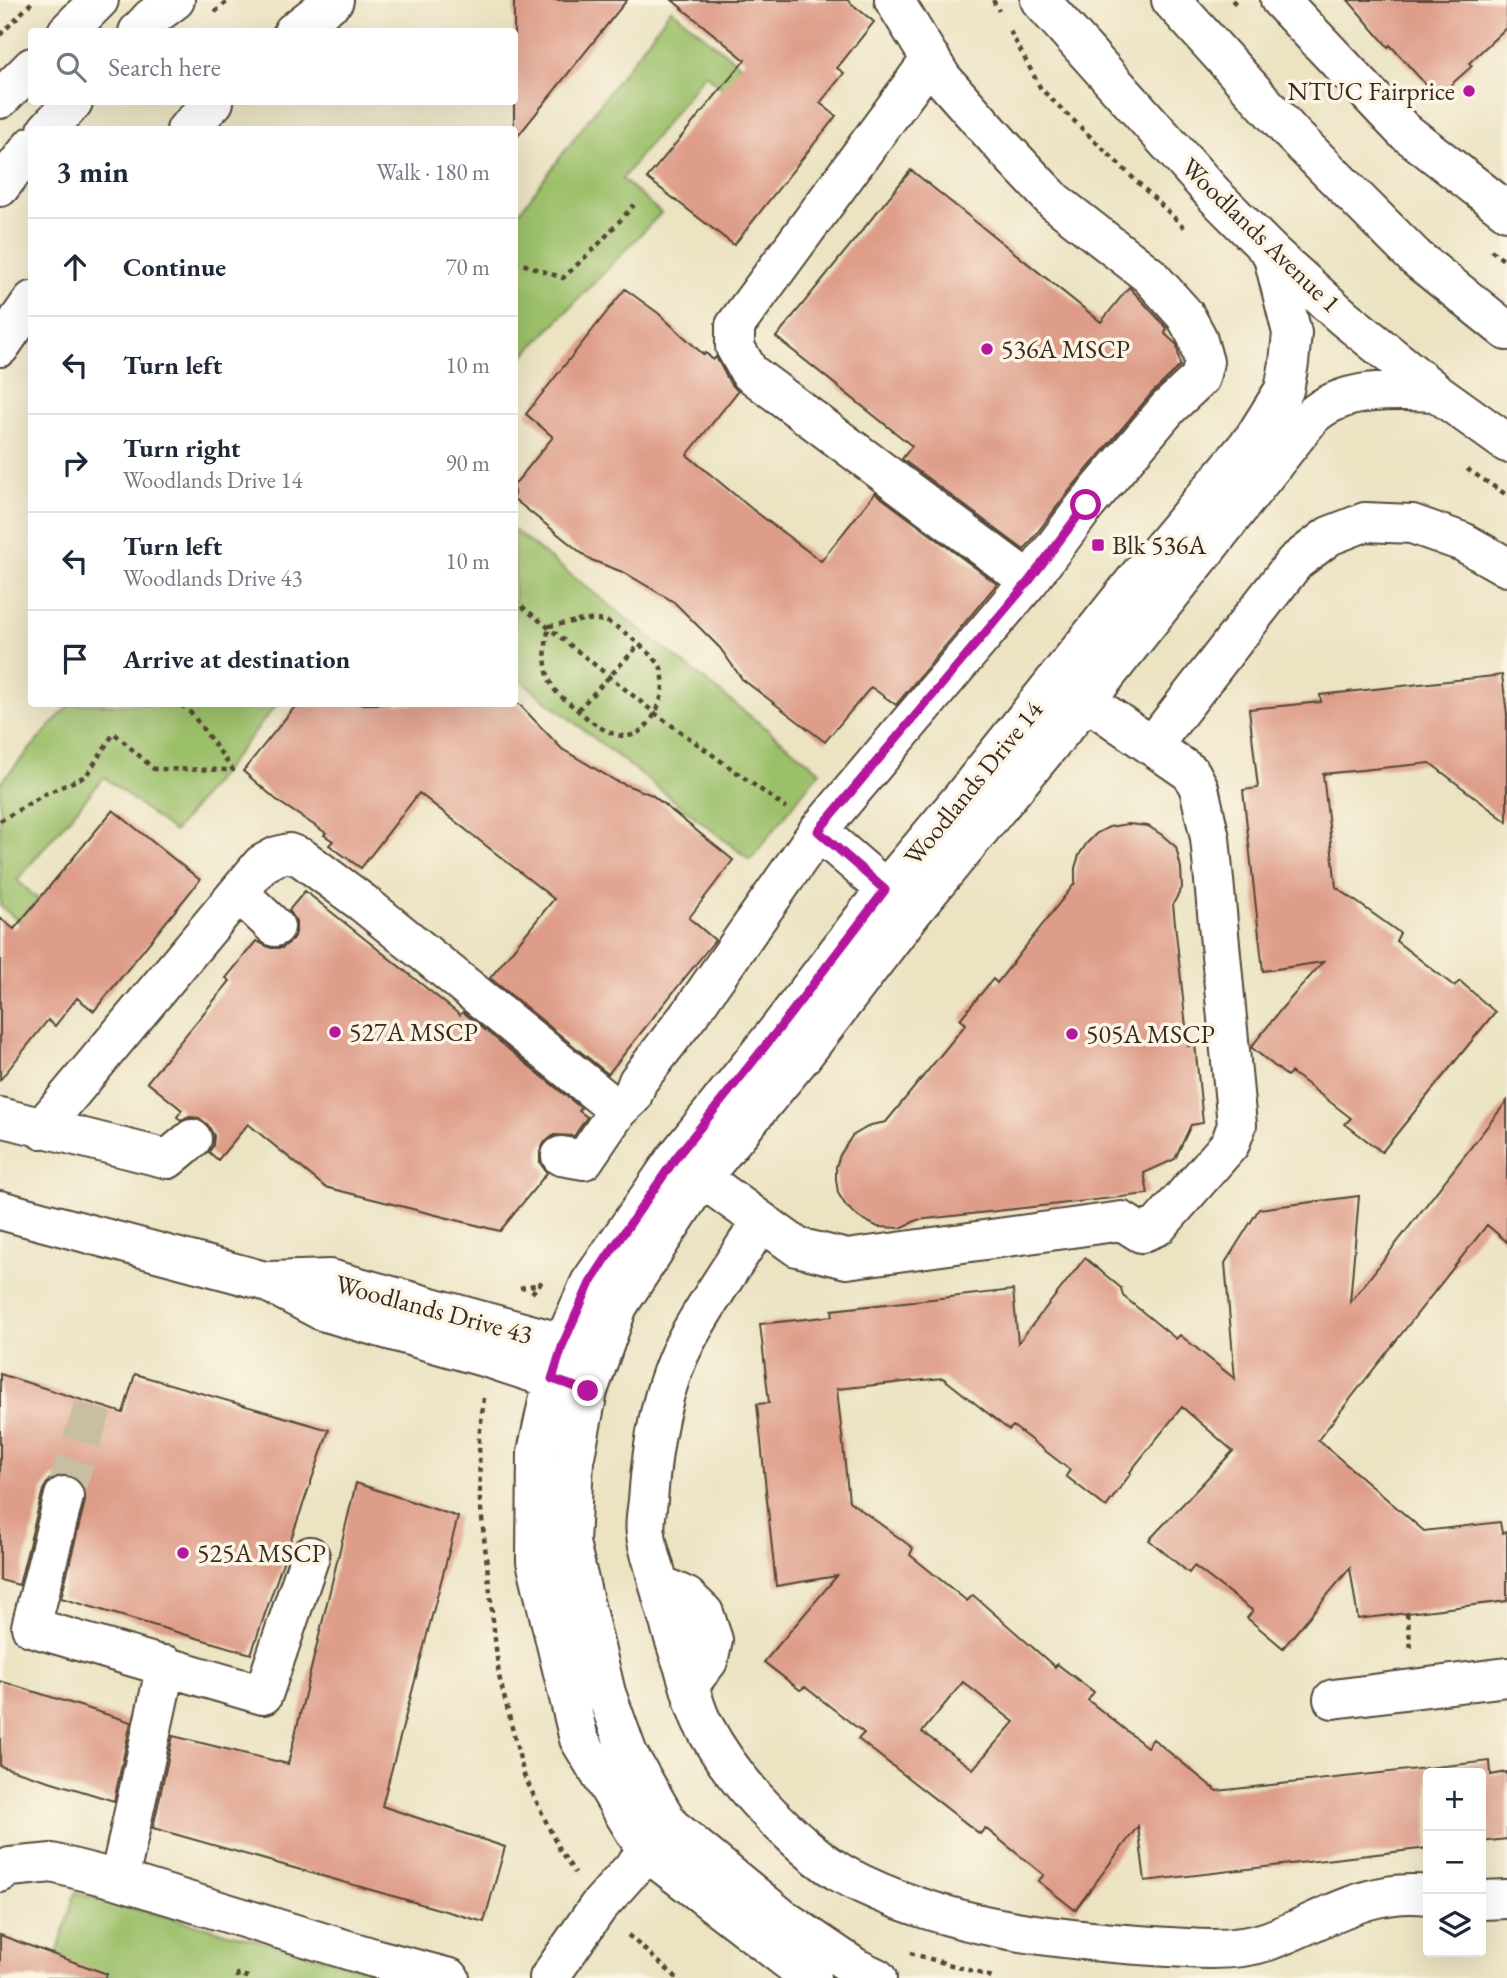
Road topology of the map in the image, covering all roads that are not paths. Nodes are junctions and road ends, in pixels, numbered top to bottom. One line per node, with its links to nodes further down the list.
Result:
1 (99, 0): 8 (street)
2 (175, 0): 9 (street)
3 (334, 0): 10 (street)
4 (894, 0): 11 (street)
5 (1040, 0): 21 (street, Woodlands Avenue 1)
6 (1171, 0): 23 (street)
7 (1280, 0): 20 (street)
8 (71, 28)
9 (142, 28)
10 (298, 28)
11 (931, 59): 28 (street); 28 (street)
12 (28, 71): 13 (street)
13 (0, 99)
14 (70, 105): 16 (street)
15 (211, 105): 17 (street)
16 (51, 126)
17 (190, 126)
18 (28, 151): 19 (street)
19 (0, 187)
20 (1507, 211)
21 (1272, 253): 25 (street, Woodlands Avenue 1); 29 (street, Woodlands Drive 14)
22 (28, 307): 24 (street)
23 (1507, 331)
24 (0, 347)
25 (1436, 392): 26 (street, Woodlands Avenue 1); 29 (street, Woodlands Drive 14)
26 (1507, 443)
27 (1507, 567): 30 (street)
28 (1029, 581): 31 (street)
29 (1071, 690): 30 (street); 33 (street, Woodlands Drive 14)
30 (1152, 746): 42 (street)
31 (818, 831): 33 (street); 35 (street)
32 (239, 893): 34 (street); 35 (street); 37 (street)
33 (899, 901): 40 (street, Woodlands Drive 14)
34 (275, 927)
35 (618, 1110): 39 (street)
36 (0, 1117): 37 (street)
37 (41, 1129): 38 (street)
38 (192, 1139)
39 (561, 1156)
40 (688, 1168): 42 (street); 43 (street, Woodlands Drive 14); 43 (street, Woodlands Drive 14)
41 (0, 1210): 43 (street, Woodlands Drive 43)
42 (761, 1222): 52 (street)
43 (568, 1371): 49 (street, Woodlands Drive 14)
44 (64, 1496): 46 (street)
45 (310, 1556): 46 (street)
46 (166, 1665): 51 (street)
47 (1507, 1677): 48 (street)
48 (1333, 1699)
49 (658, 1839): 56 (street); 57 (street, Woodlands Drive 14); 58 (street, Woodlands Drive 14)
50 (0, 1873): 51 (street)
51 (119, 1880): 55 (street)
52 (1423, 1895)
53 (1507, 1899): 54 (street)
54 (1486, 1900)
55 (450, 1978)
56 (549, 1978)
57 (811, 1978)
58 (877, 1978)

